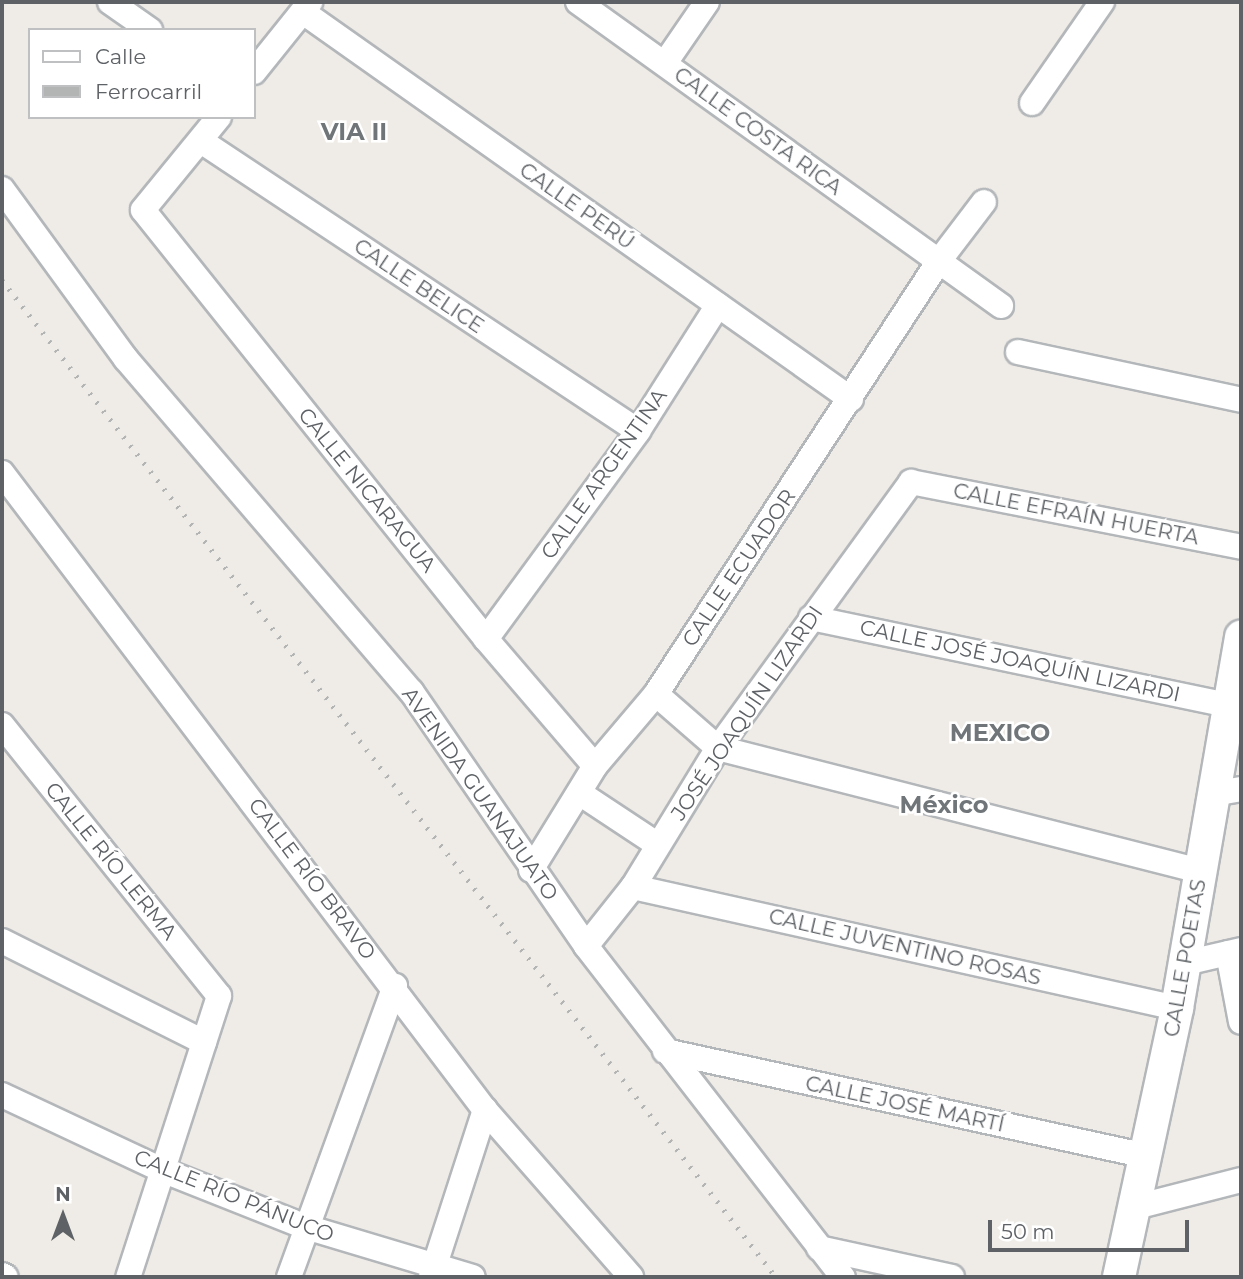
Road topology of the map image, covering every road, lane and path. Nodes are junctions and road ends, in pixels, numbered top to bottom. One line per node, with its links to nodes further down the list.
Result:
1 (110, 2): 6 (street)
2 (578, 2): 7 (street, CALLE COSTA RICA)
3 (707, 2): 7 (street)
4 (1102, 2): 9 (street)
5 (306, 7): 8 (street); 15 (street, CALLE PERÚ)
6 (147, 28)
7 (665, 63): 14 (street, CALLE COSTA RICA)
8 (256, 70)
9 (1032, 103)
10 (218, 119): 11 (street)
11 (201, 141): 20 (street, CALLE BELICE); 26 (street, CALLE NICARAGUA)
12 (2, 189): 35 (street, AVENIDA GUANAJUATO)
13 (984, 202): 14 (street, CALLE ECUADOR)
14 (939, 261): 16 (street, CALLE COSTA RICA); 18 (street, CALLE ECUADOR)
15 (718, 305): 18 (street, CALLE PERÚ); 20 (street, CALLE ARGENTINA)
16 (1001, 306)
17 (1018, 352): 19 (street)
18 (851, 399): 27 (street, CALLE ECUADOR)
19 (1241, 400)
20 (638, 431): 26 (street, CALLE ARGENTINA)
21 (2, 473): 42 (street, CALLE RÍO BRAVO)
22 (911, 482): 23 (street, CALLE EFRAÍN HUERTA); 24 (street, JOSÉ JOAQUÍN LIZARDI)
23 (1241, 547)
24 (811, 618): 28 (street, CALLE JOSÉ JOAQUÍN LIZARDI); 30 (street, JOSÉ JOAQUÍN LIZARDI)
25 (1241, 636): 28 (street, CALLE POETAS)
26 (486, 639): 31 (street, CALLE NICARAGUA)
27 (656, 694): 30 (street); 31 (street, CALLE ECUADOR)
28 (1229, 705): 32 (street, CALLE POETAS)
29 (2, 725): 45 (street, CALLE RÍO LERMA)
30 (718, 748): 34 (street, JOSÉ JOAQUÍN LIZARDI); 36 (street)
31 (595, 766): 33 (street, CALLE ECUADOR)
32 (1227, 791): 36 (street, CALLE POETAS)
33 (581, 794): 34 (street); 35 (street, CALLE ECUADOR)
34 (658, 845): 37 (street, JOSÉ JOAQUÍN LIZARDI)
35 (531, 870): 39 (street, AVENIDA GUANAJUATO)
36 (1201, 871): 41 (street, CALLE POETAS)
37 (633, 887): 39 (street, JOSÉ JOAQUÍN LIZARDI); 43 (street, CALLE JUVENTINO ROSAS)
38 (2, 941): 45 (street)
39 (586, 946): 46 (street, AVENIDA GUANAJUATO)
40 (1235, 951): 41 (street); 44 (street)
41 (1185, 963): 43 (street, CALLE POETAS)
42 (395, 986): 48 (street, CALLE RÍO BRAVO); 53 (street)
43 (1177, 1008): 49 (street, CALLE POETAS)
44 (1241, 1022)
45 (204, 1042): 50 (street)
46 (665, 1051): 49 (street, CALLE JOSÉ MARTÍ); 54 (street, AVENIDA GUANAJUATO)
47 (2, 1096): 50 (street, CALLE RÍO PÁNUCO)
48 (485, 1110): 55 (street); 59 (street, CALLE RÍO BRAVO)
49 (1146, 1156): 52 (street, CALLE POETAS)
50 (162, 1170): 53 (street, CALLE RÍO PÁNUCO); 56 (street)
51 (1241, 1180): 52 (street)
52 (1136, 1207): 62 (street, CALLE POETAS)
53 (306, 1227): 55 (street, CALLE RÍO PÁNUCO); 57 (street)
54 (819, 1248): 60 (street, AVENIDA GUANAJUATO); 61 (street)
55 (432, 1273): 58 (street, CALLE RÍO PÁNUCO)
56 (128, 1277)
57 (289, 1277)
58 (472, 1277)
59 (631, 1277)
60 (843, 1277)
61 (952, 1277)
62 (1119, 1277)

